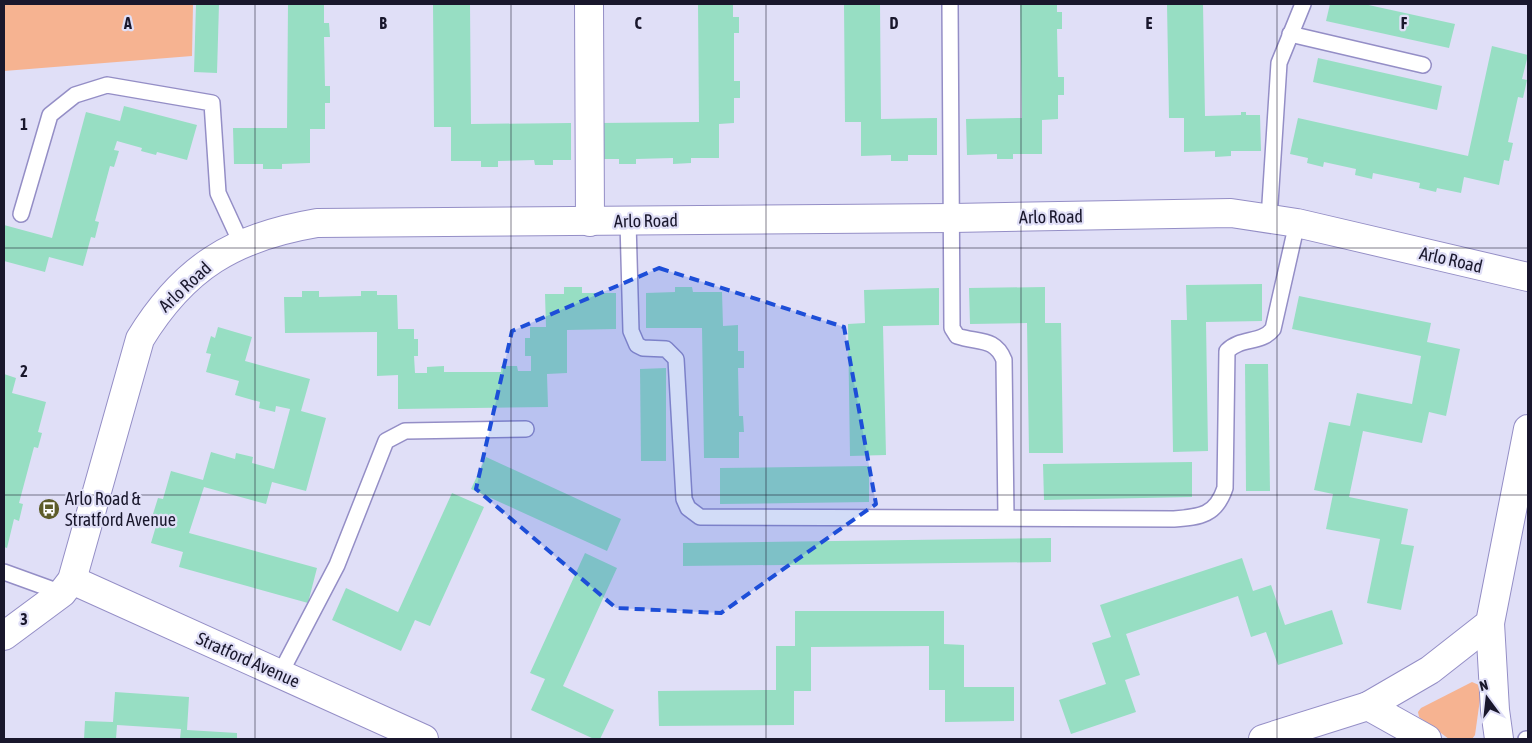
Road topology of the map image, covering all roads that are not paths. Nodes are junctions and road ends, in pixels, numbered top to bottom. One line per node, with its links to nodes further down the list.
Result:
1 (589, 4): 9 (street)
2 (950, 4): 7 (lane)
3 (1302, 4): 4 (lane)
4 (1290, 34): 5 (lane); 8 (lane)
5 (1423, 65)
6 (20, 214): 12 (lane)
7 (953, 218): 8 (street, Arlo Road); 10 (street, Arlo Road); 16 (lane)
8 (1269, 219): 11 (street, Arlo Road)
9 (590, 222): 10 (street, Arlo Road); 12 (street, Arlo Road)
10 (628, 222): 16 (lane)
11 (1297, 223): 13 (street, Arlo Road); 16 (lane)
12 (241, 243): 18 (street, Arlo Road)
13 (1528, 277)
14 (526, 429): 21 (lane)
15 (1528, 429): 19 (street)
16 (1006, 517)
17 (4, 572): 18 (lane)
18 (67, 587): 20 (street); 21 (street, Stratford Avenue)
19 (1490, 623): 22 (street); 26 (street)
20 (4, 636)
21 (280, 674): 23 (street, Stratford Avenue)
22 (1368, 706): 24 (street); 25 (street)
23 (424, 739)
24 (1263, 739)
25 (1427, 739)
26 (1500, 739)

